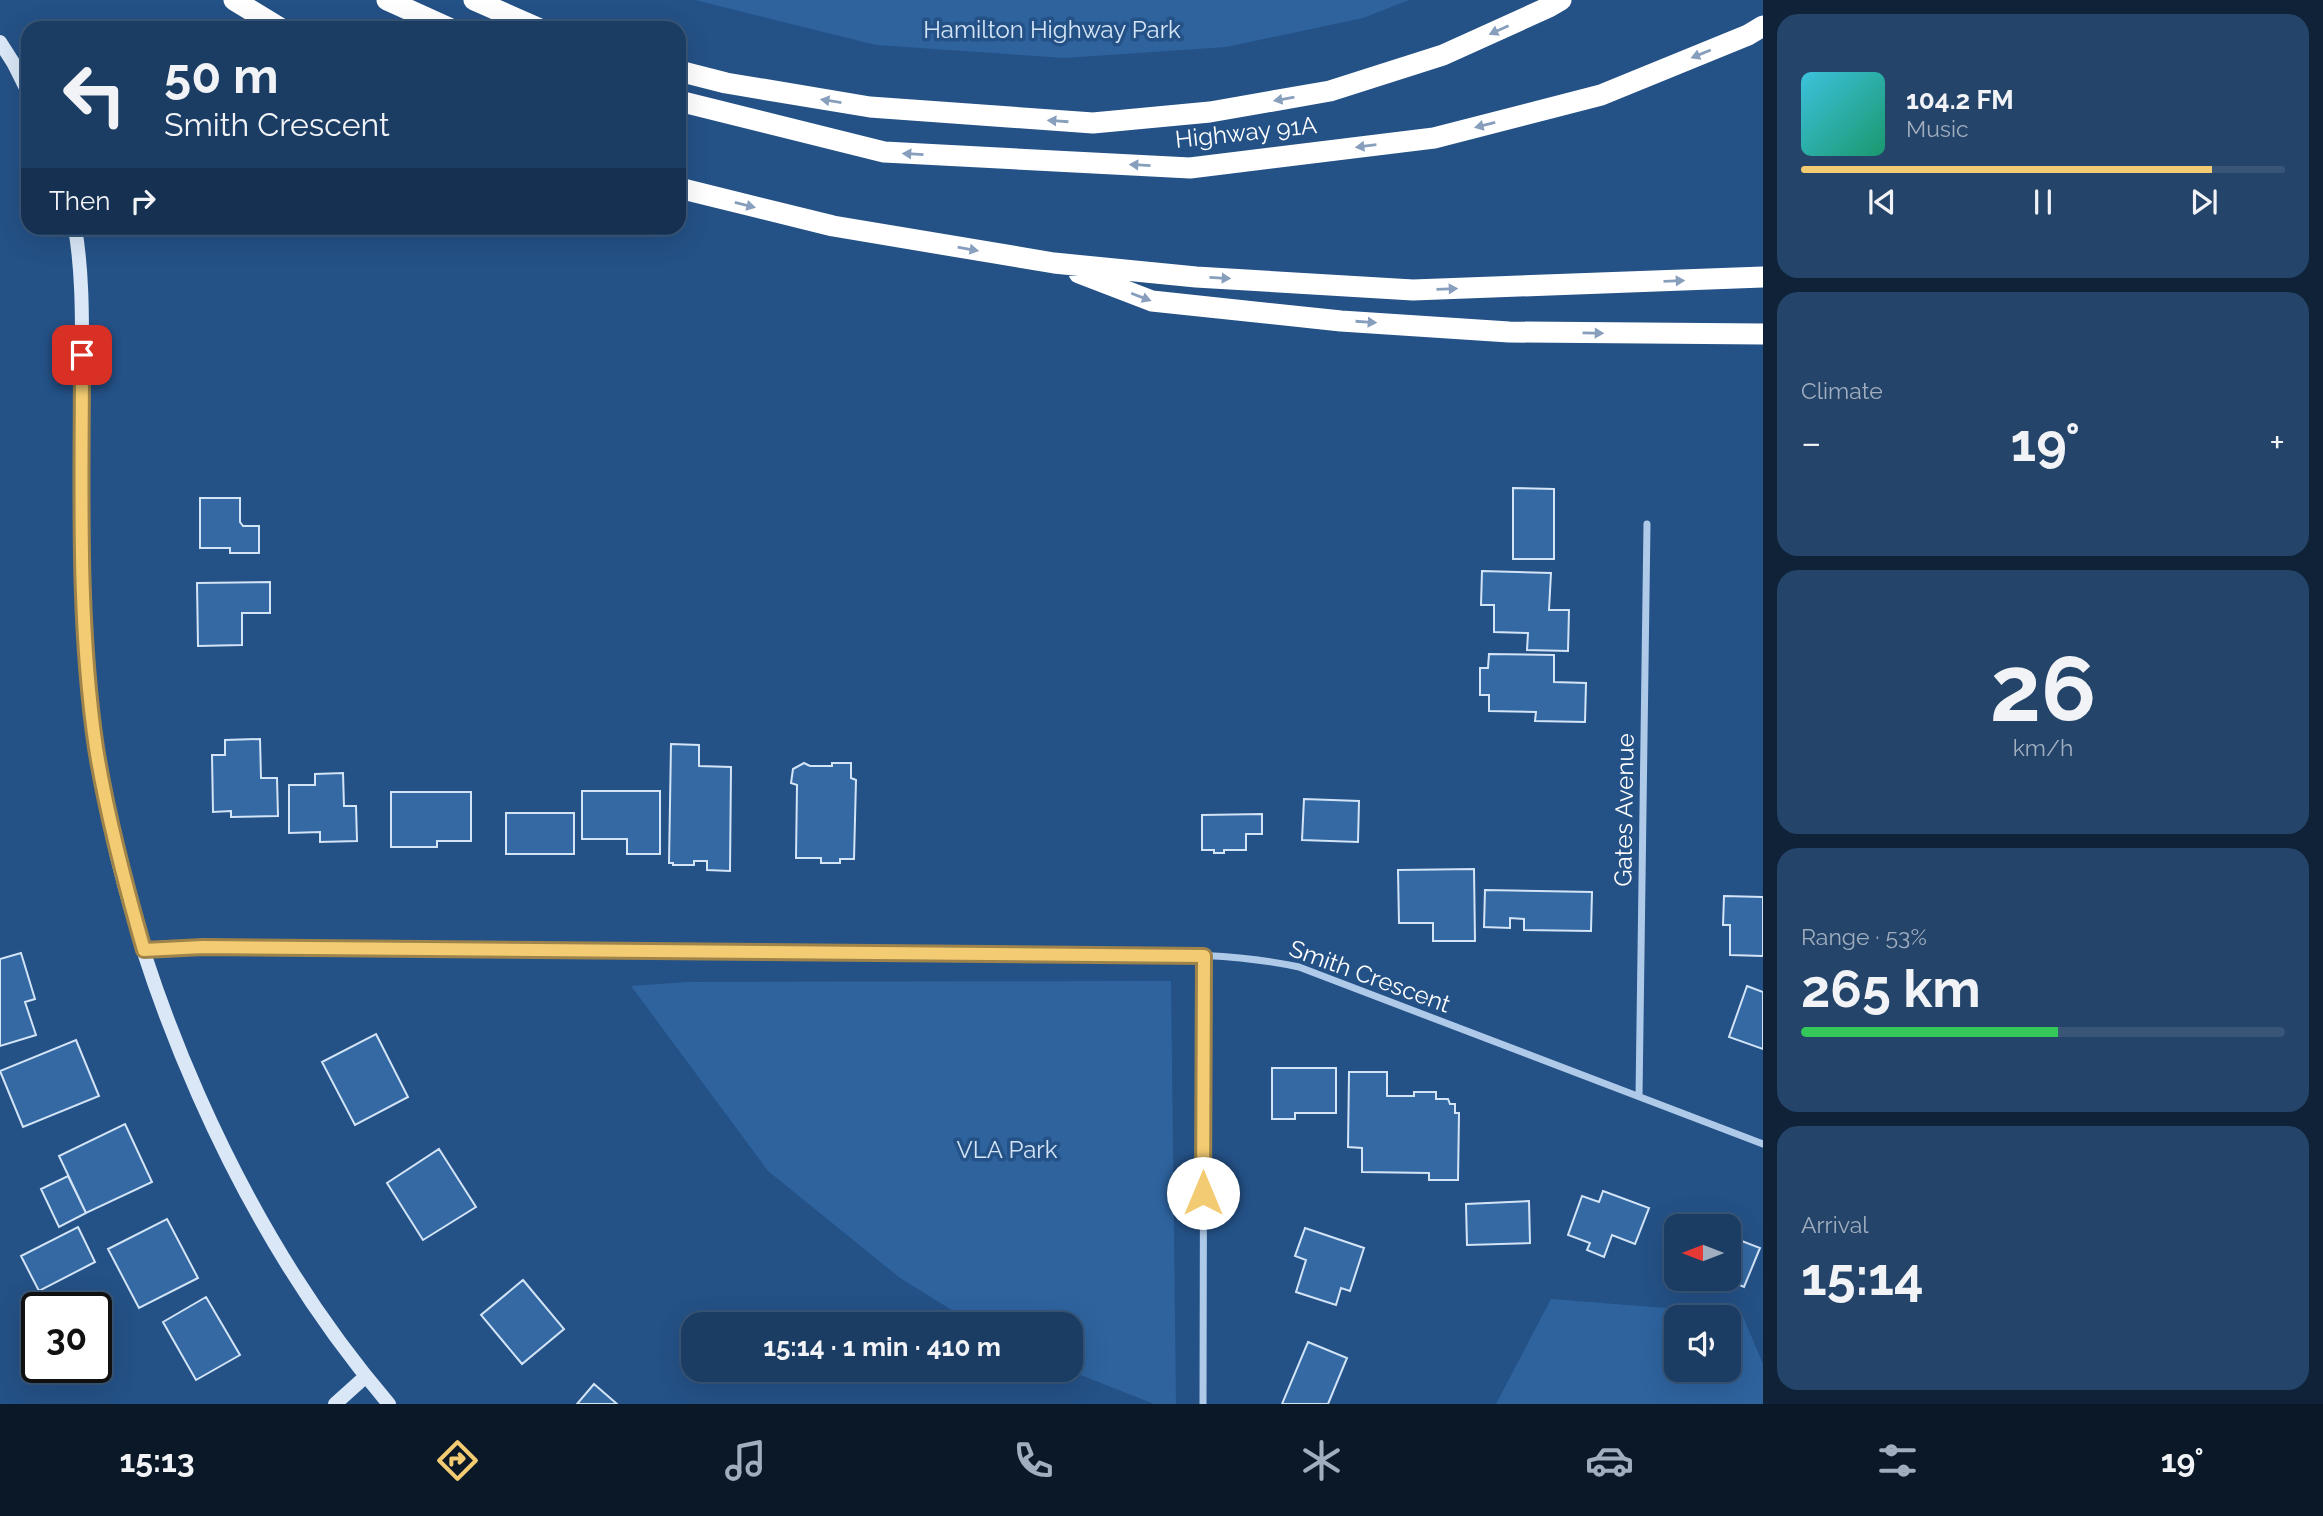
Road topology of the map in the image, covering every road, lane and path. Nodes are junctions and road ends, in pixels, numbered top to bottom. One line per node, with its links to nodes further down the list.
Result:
1 (234, 0): 5 (highway)
2 (387, 0): 6 (highway)
3 (474, 0): 7 (highway)
4 (1561, 0): 10 (highway, one-way to 10)
5 (268, 21)
6 (434, 21)
7 (522, 21)
8 (1763, 26): 12 (highway, Highway 91A, one-way to 12)
9 (0, 42): 11 (main road)
10 (686, 73)
11 (21, 78)
12 (686, 103)
13 (686, 190): 15 (highway, one-way to 15)
14 (76, 235): 19 (main road)
15 (1054, 263): 16 (highway, one-way to 16); 17 (highway, one-way to 17)
16 (1763, 277)
17 (1763, 334)
18 (1647, 524): 21 (street, Gates Avenue)
19 (144, 950): 20 (street, Smith Crescent); 23 (main road)
20 (1204, 956): 21 (street, Smith Crescent); 26 (street)
21 (1639, 1096): 22 (street, Smith Crescent)
22 (1763, 1144)
23 (365, 1377): 24 (main road); 25 (main road)
24 (335, 1404)
25 (389, 1404)
26 (1203, 1404)

